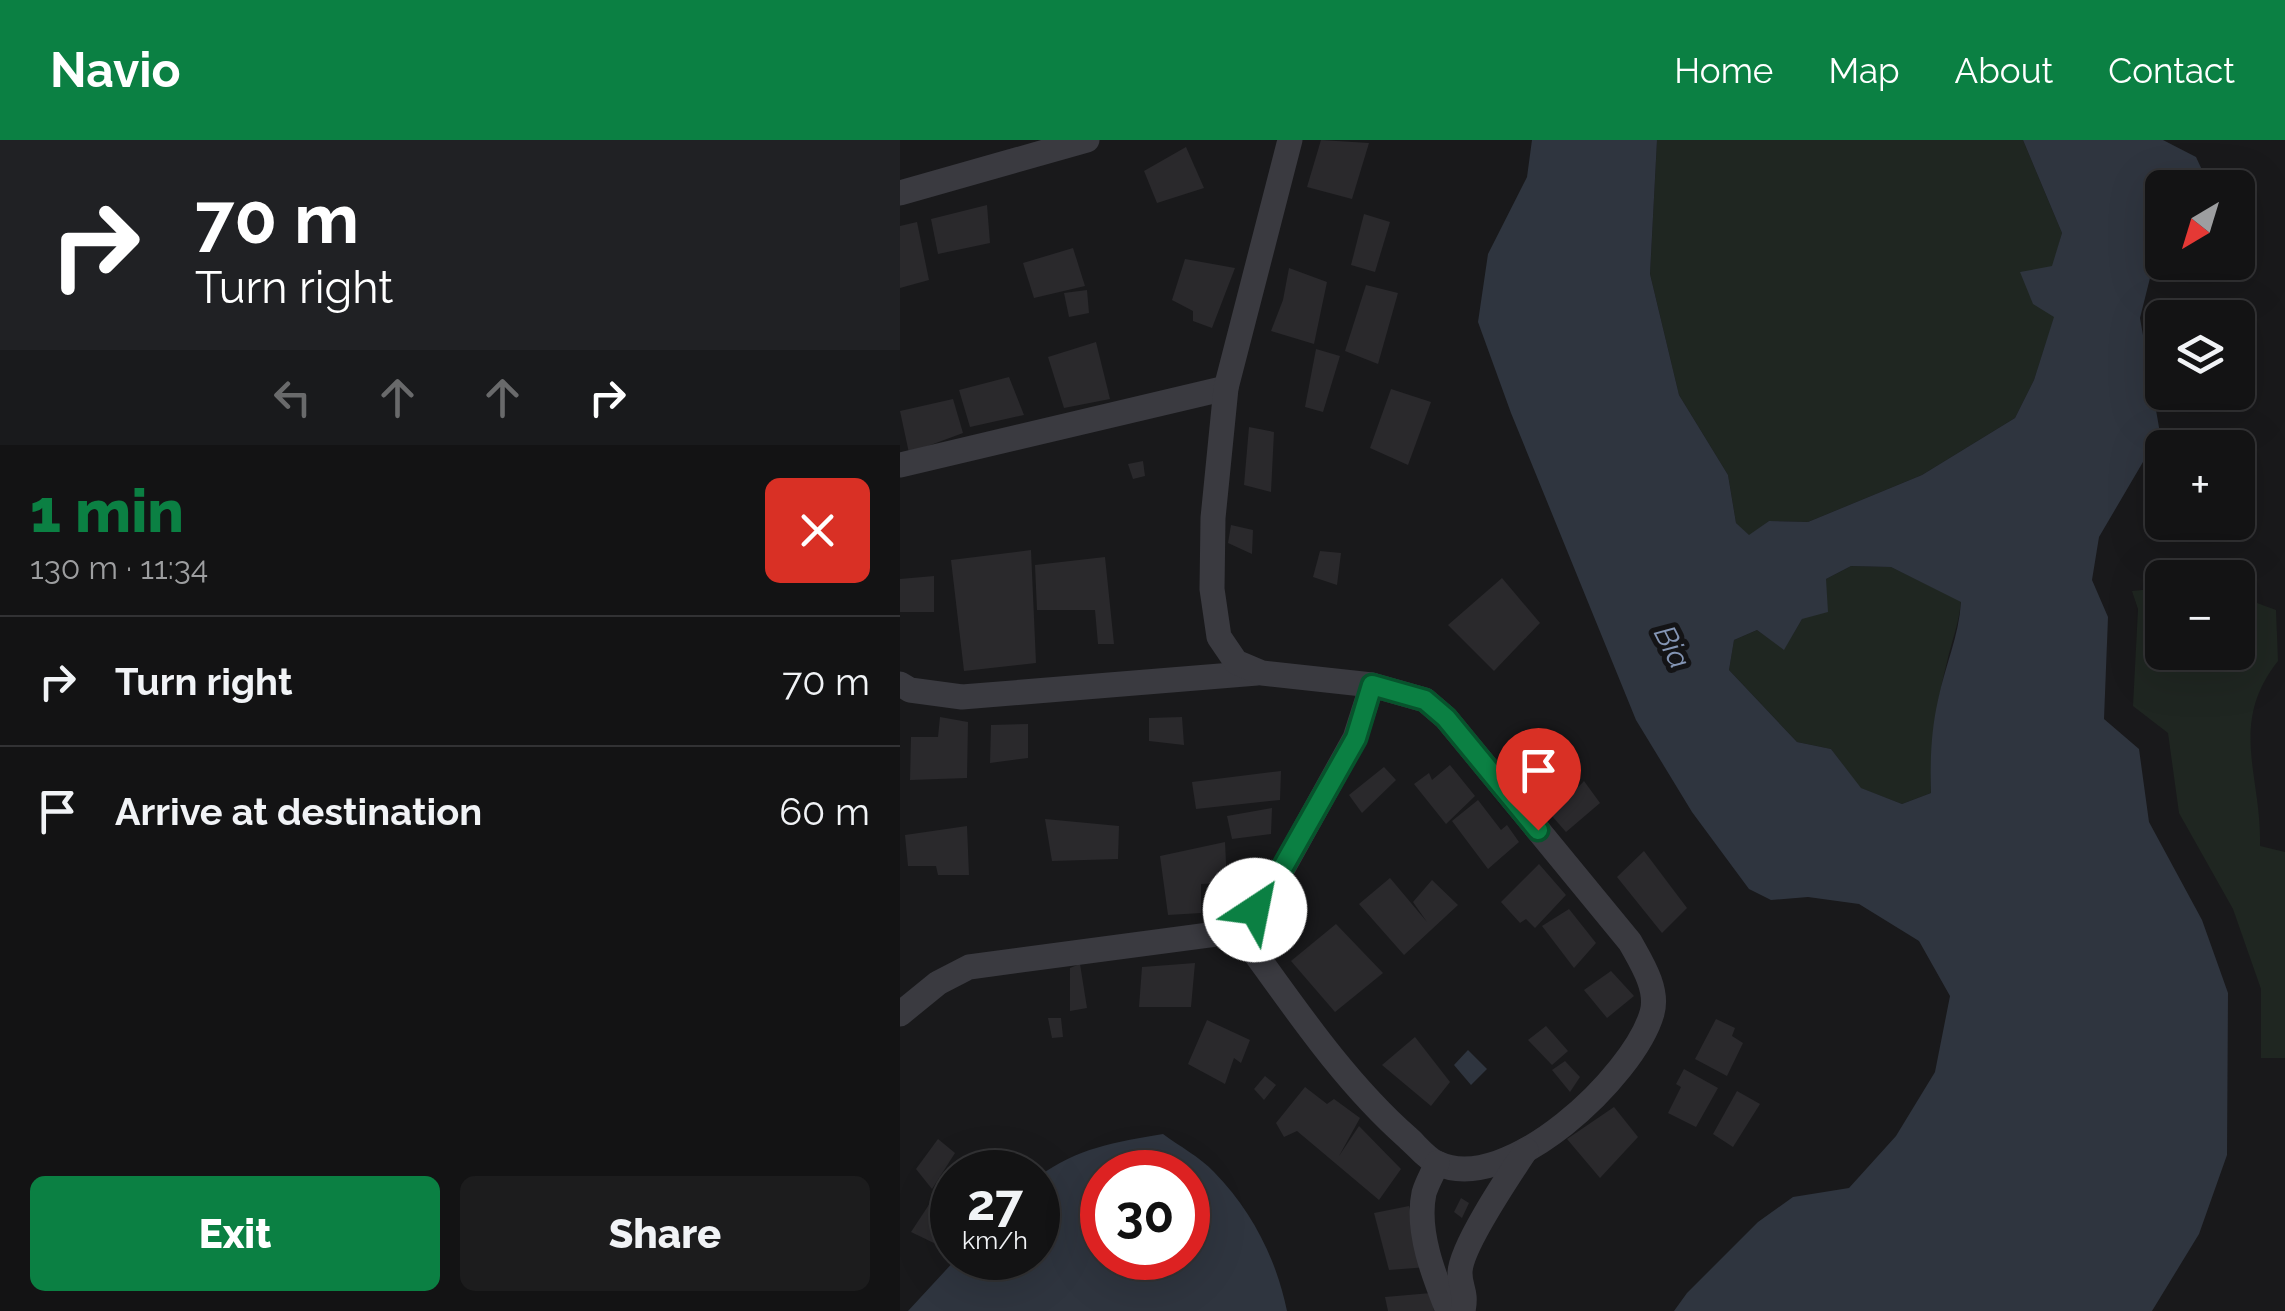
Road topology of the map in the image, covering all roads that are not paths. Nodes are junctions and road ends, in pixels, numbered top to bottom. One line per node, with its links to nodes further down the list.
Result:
1 (1087, 140): 3 (street)
2 (1290, 140): 4 (street)
3 (900, 193)
4 (1226, 388): 5 (street); 6 (street)
5 (900, 465)
6 (1262, 673): 7 (street); 8 (street)
7 (900, 684)
8 (1372, 685): 9 (street); 11 (street)
9 (1239, 931): 10 (street); 12 (street)
10 (900, 1014)
11 (1526, 1150): 12 (street); 14 (street)
12 (1437, 1164): 13 (street)
13 (1448, 1311)
14 (1462, 1311)

